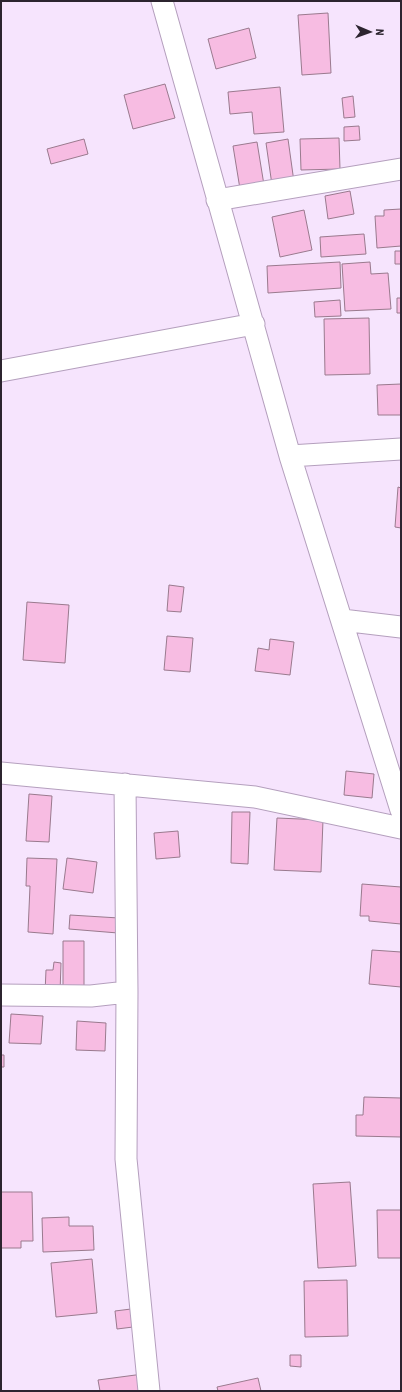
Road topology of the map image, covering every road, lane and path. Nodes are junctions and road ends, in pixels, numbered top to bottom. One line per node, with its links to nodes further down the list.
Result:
1 (162, 1): 3 (street)
2 (401, 169): 3 (street)
3 (217, 200): 4 (street)
4 (254, 324): 5 (street); 7 (street)
5 (1, 371)
6 (401, 449): 7 (street)
7 (290, 456): 8 (street)
8 (342, 620): 9 (street); 12 (street)
9 (401, 627)
10 (1, 773): 11 (street)
11 (125, 784): 13 (street); 14 (street)
12 (401, 810)
13 (401, 828)
14 (127, 992): 15 (street); 16 (street)
15 (1, 995)
16 (149, 1391)

